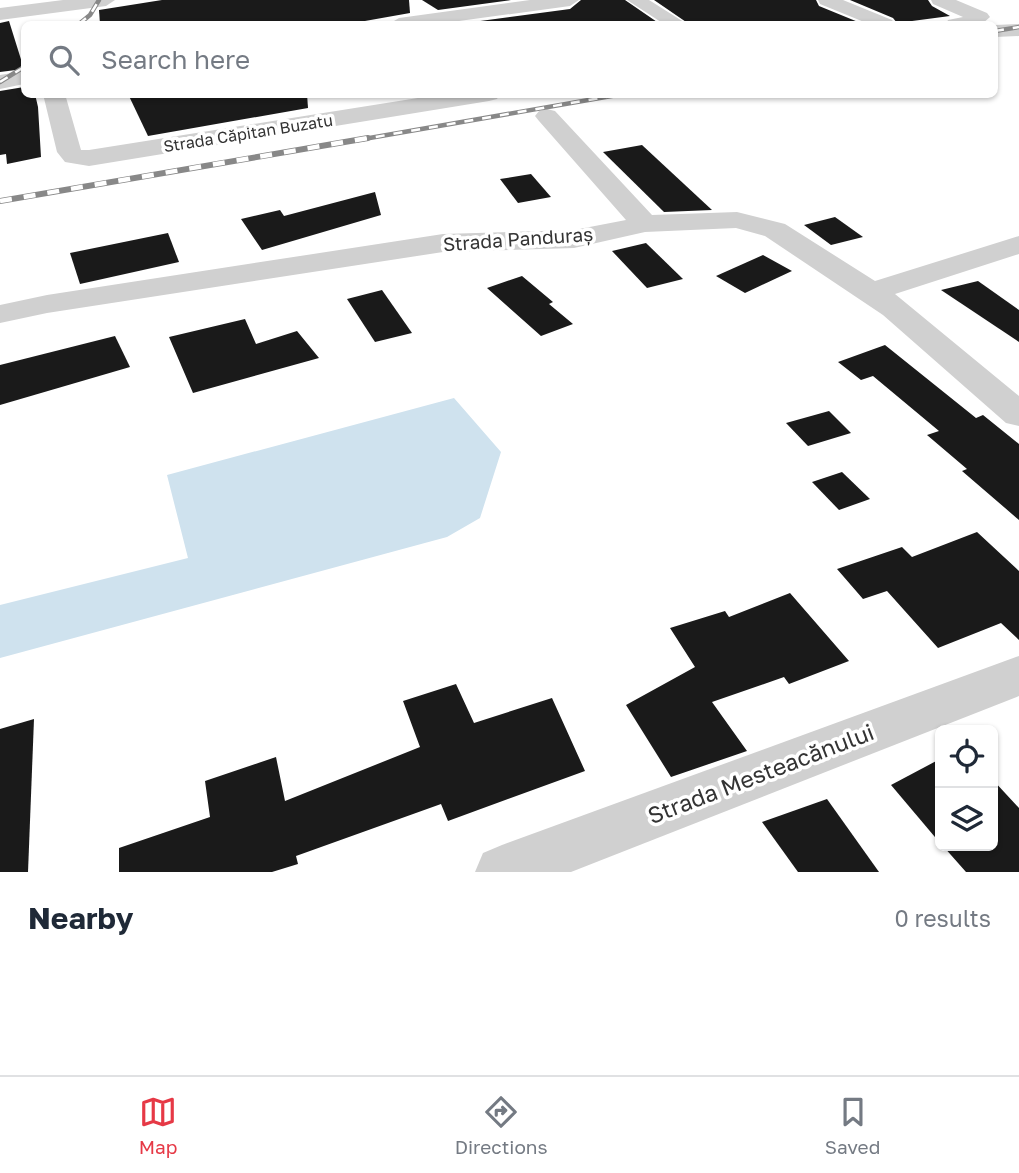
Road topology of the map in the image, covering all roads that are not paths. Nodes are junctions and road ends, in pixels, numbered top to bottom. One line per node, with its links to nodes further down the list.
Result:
1 (106, 0): 6 (street)
2 (570, 0): 9 (street)
3 (636, 0): 10 (street)
4 (827, 0): 11 (street)
5 (940, 0): 12 (street)
6 (0, 14)
7 (400, 16): 8 (street)
8 (419, 21)
9 (439, 21)
10 (672, 21)
11 (878, 21)
12 (972, 21)
13 (1019, 30): 14 (street)
14 (998, 31)
15 (21, 78): 16 (street)
16 (0, 82)
17 (55, 98): 18 (street, Strada Căpitan Buzatu)
18 (464, 98)
19 (547, 116): 20 (street)
20 (645, 224): 22 (street, Strada Panduraș); 23 (street, Strada Panduraș)
21 (1019, 245): 22 (street)
22 (871, 292): 24 (street, Strada Panduraș)
23 (0, 314)
24 (1019, 415)
25 (1019, 676): 26 (street, Strada Mesteacănului)
26 (502, 872)

